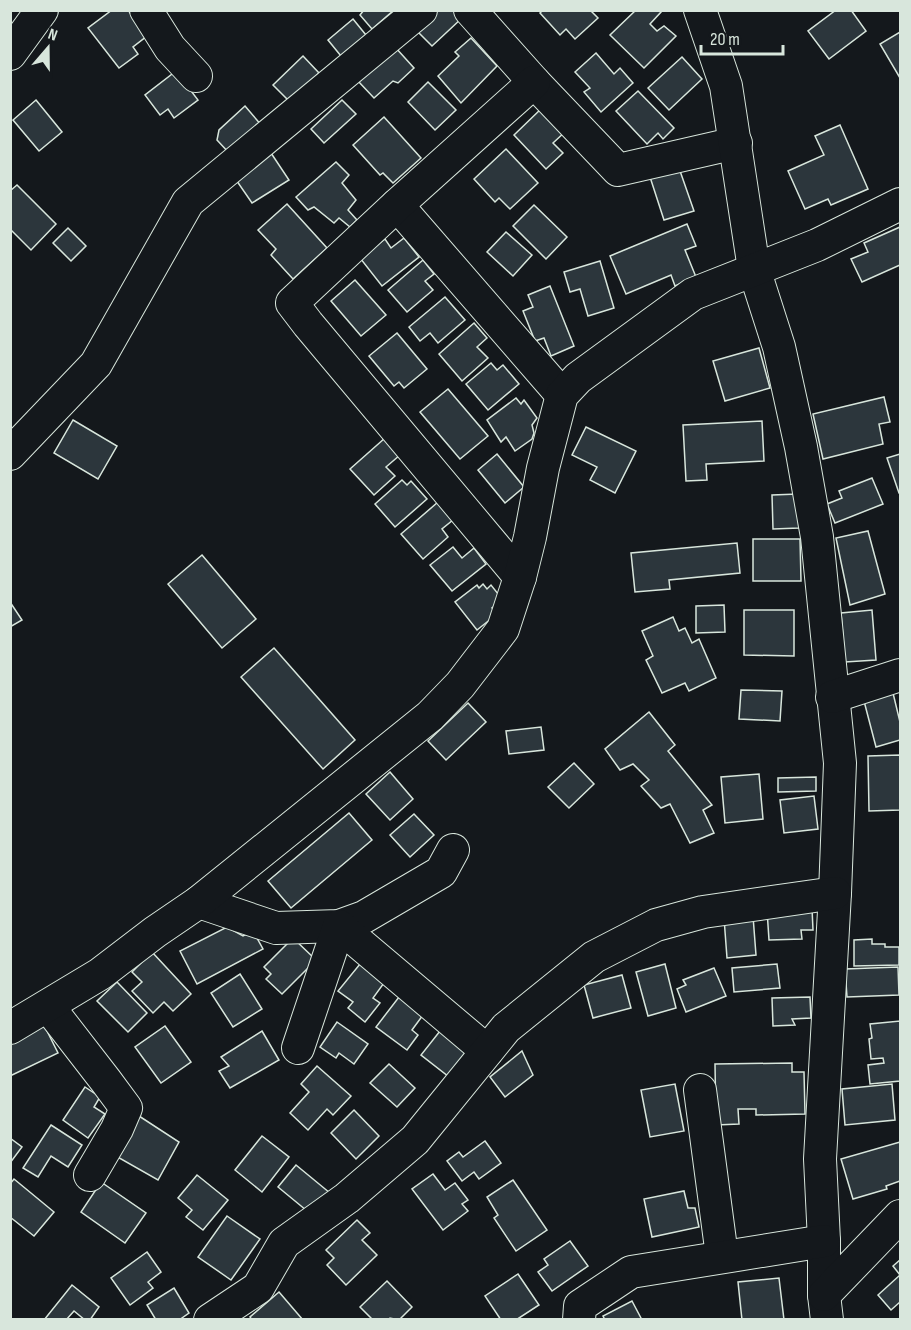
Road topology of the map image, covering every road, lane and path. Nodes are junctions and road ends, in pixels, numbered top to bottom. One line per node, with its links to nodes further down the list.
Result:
1 (42, 10): 6 (street)
2 (146, 10): 7 (street)
3 (421, 10): 14 (street)
4 (470, 10): 8 (street)
5 (700, 10): 9 (street)
6 (10, 54)
7 (196, 76)
8 (534, 82): 9 (street); 11 (street)
9 (736, 143): 12 (street)
10 (900, 204): 12 (street)
11 (397, 205): 13 (street); 15 (street)
12 (754, 269): 13 (street); 17 (street)
13 (562, 395): 15 (street)
14 (10, 454)
15 (520, 577): 20 (street)
16 (900, 675): 17 (street)
17 (832, 697): 19 (street)
18 (453, 850): 21 (street)
19 (835, 893): 25 (street); 29 (street)
20 (199, 902): 21 (street); 22 (street)
21 (339, 926): 24 (street); 25 (street)
22 (48, 1006): 23 (street); 27 (street)
23 (10, 1028)
24 (298, 1048)
25 (487, 1051): 32 (street)
26 (700, 1090): 30 (street)
27 (90, 1175)
28 (900, 1216): 31 (street)
29 (824, 1241): 30 (street); 31 (street)
30 (722, 1256): 33 (street)
31 (825, 1307)
32 (210, 1320)
33 (579, 1320)

